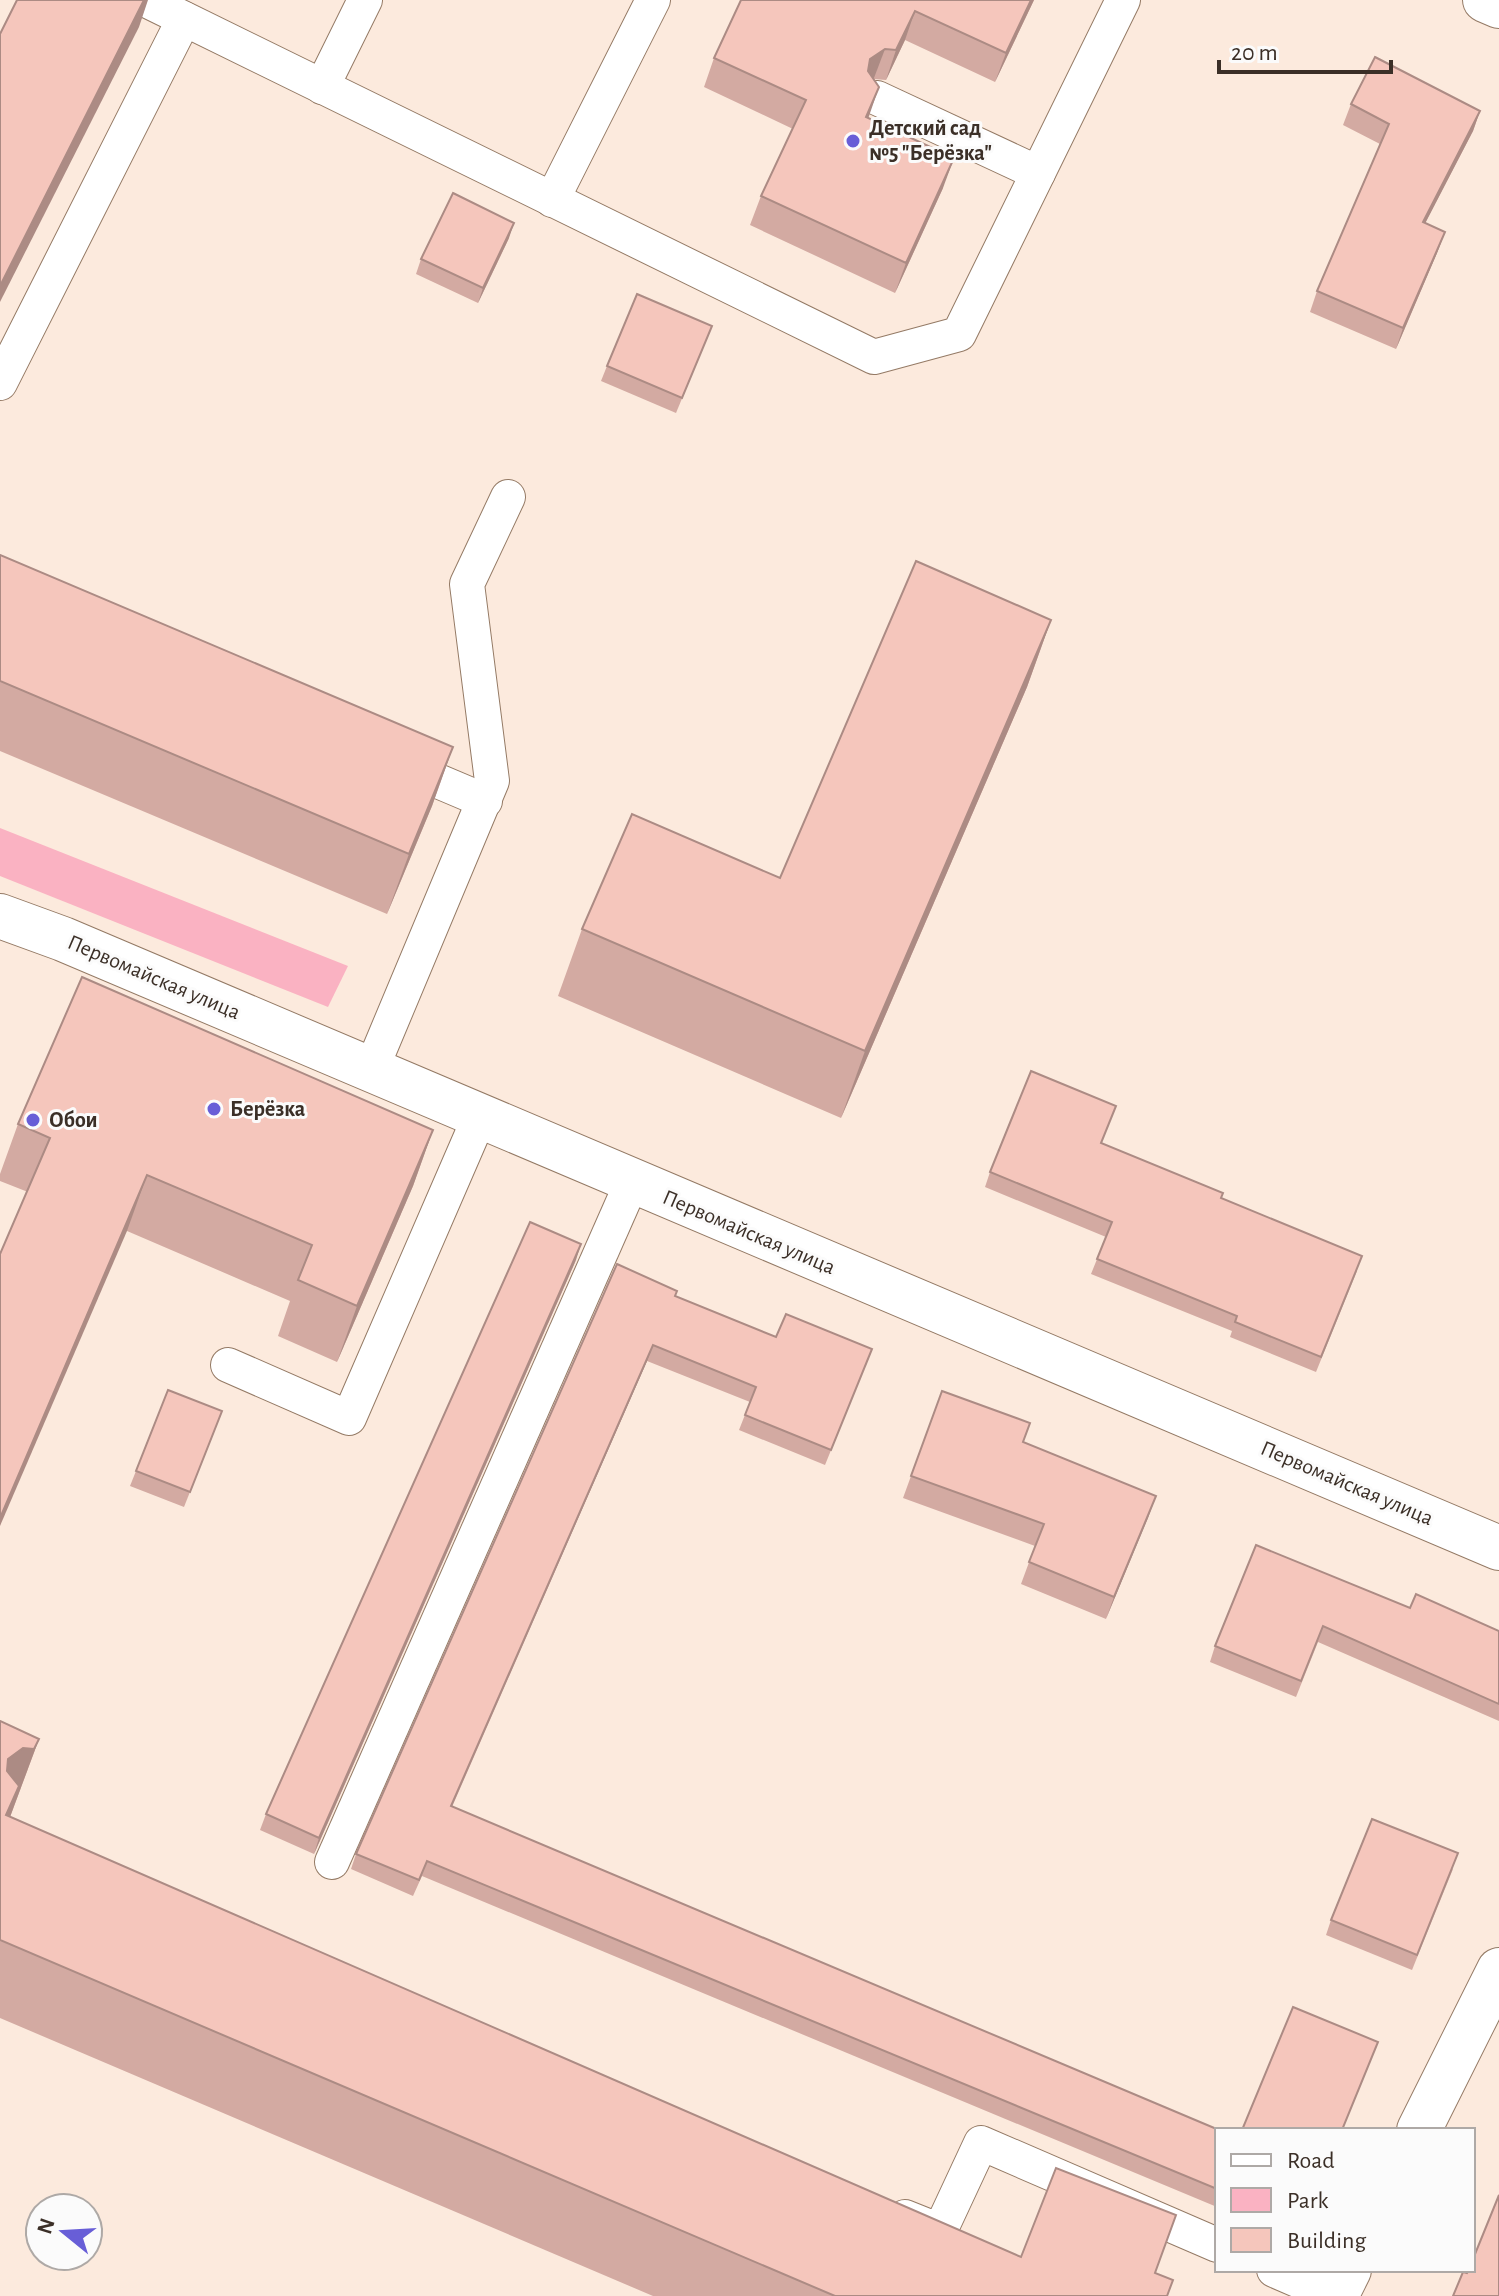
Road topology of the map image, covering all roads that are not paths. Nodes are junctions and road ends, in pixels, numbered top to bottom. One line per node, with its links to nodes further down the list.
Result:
1 (146, 0): 7 (lane)
2 (365, 0): 8 (lane)
3 (653, 0): 11 (lane)
4 (1123, 0): 10 (lane)
5 (1485, 0): 6 (street)
6 (1499, 6)
7 (184, 19): 8 (lane); 12 (lane)
8 (322, 87): 11 (lane)
9 (877, 98): 10 (lane)
10 (1038, 173): 11 (lane)
11 (552, 200)
12 (0, 383)
13 (508, 497): 15 (lane)
14 (368, 751): 15 (lane)
15 (485, 801): 17 (lane)
16 (0, 916): 17 (street, Первомайская улица)
17 (371, 1070): 18 (street, Первомайская улица)
18 (480, 1116): 19 (street, Первомайская улица); 20 (lane)
19 (632, 1182): 21 (street, Первомайская улица); 22 (lane)
20 (228, 1365)
21 (1499, 1548)
22 (332, 1862)
23 (1499, 1970): 24 (street)
24 (1420, 2128)
25 (882, 2207): 26 (lane)
26 (1215, 2244)
27 (1279, 2272): 29 (lane)
28 (1348, 2272): 29 (street)
29 (1335, 2296)

